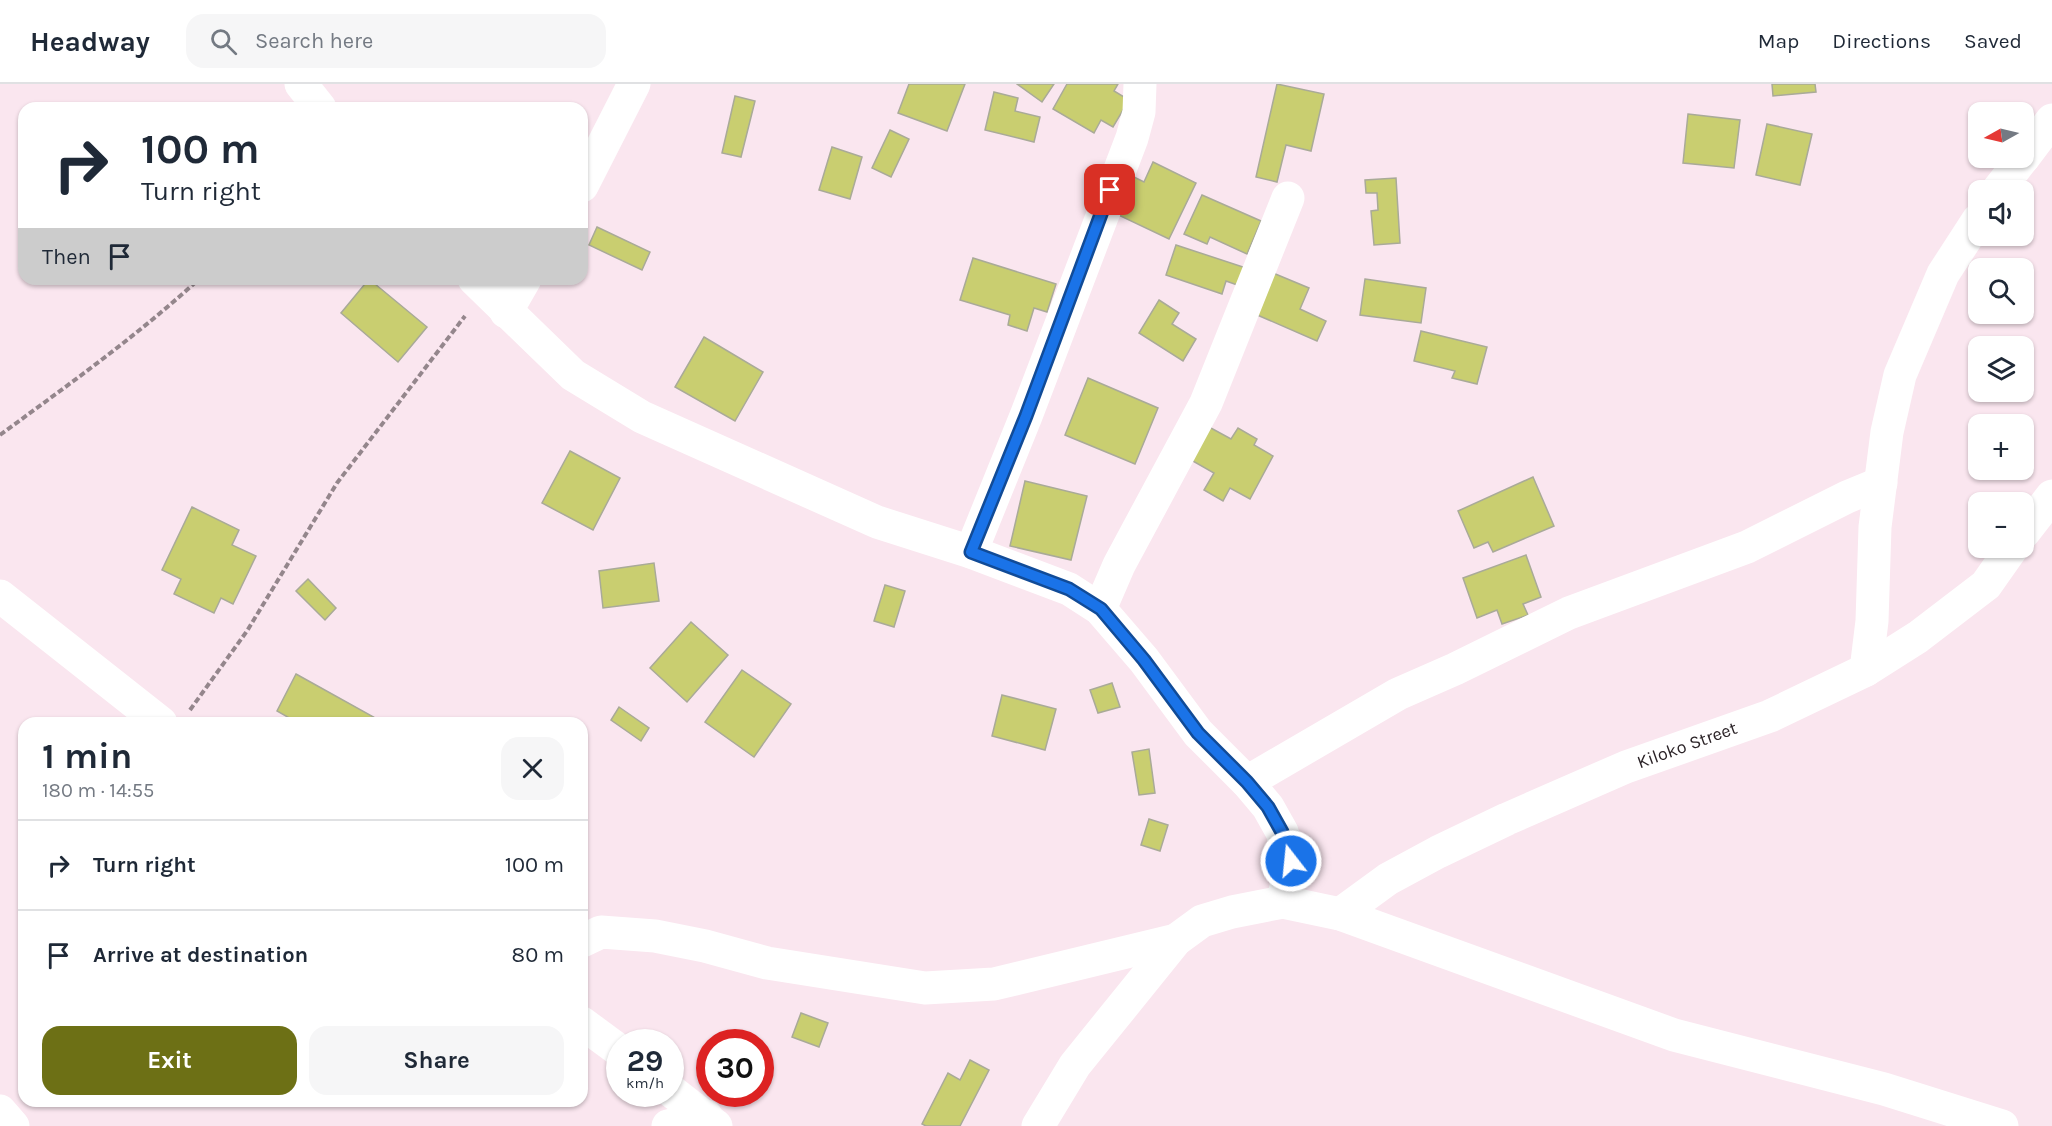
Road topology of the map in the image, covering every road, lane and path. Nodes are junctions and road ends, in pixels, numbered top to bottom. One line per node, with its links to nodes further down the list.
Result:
1 (302, 84): 4 (street)
2 (634, 84): 8 (street)
3 (1140, 84): 19 (street)
4 (316, 102)
5 (2052, 120): 6 (street)
6 (2034, 143)
7 (2015, 168): 9 (street)
8 (588, 174)
9 (2006, 180)
10 (1288, 198): 22 (street)
11 (1968, 235): 16 (street)
12 (192, 285): 15 (path)
13 (510, 285): 14 (street)
14 (488, 294): 19 (street); 25 (path)
15 (0, 435)
16 (1881, 483): 23 (street); 26 (street)
17 (2052, 496): 18 (street)
18 (2034, 519)
19 (971, 552): 22 (street)
20 (2005, 558): 23 (street, Kiloko Street)
21 (0, 596): 24 (street)
22 (1101, 609): 26 (street)
23 (1866, 670): 28 (street, Kiloko Street)
24 (173, 717)
25 (175, 717)
26 (1247, 782): 27 (street)
27 (1283, 902): 28 (street); 30 (street)
28 (1340, 914): 39 (street)
29 (588, 938): 30 (street)
30 (1176, 940): 38 (street)
31 (588, 1027): 32 (street)
32 (606, 1041)
33 (684, 1100): 35 (street)
34 (0, 1112): 36 (street)
35 (711, 1121): 37 (street)
36 (13, 1126)
37 (668, 1126)
38 (1038, 1126)
39 (2002, 1126)

